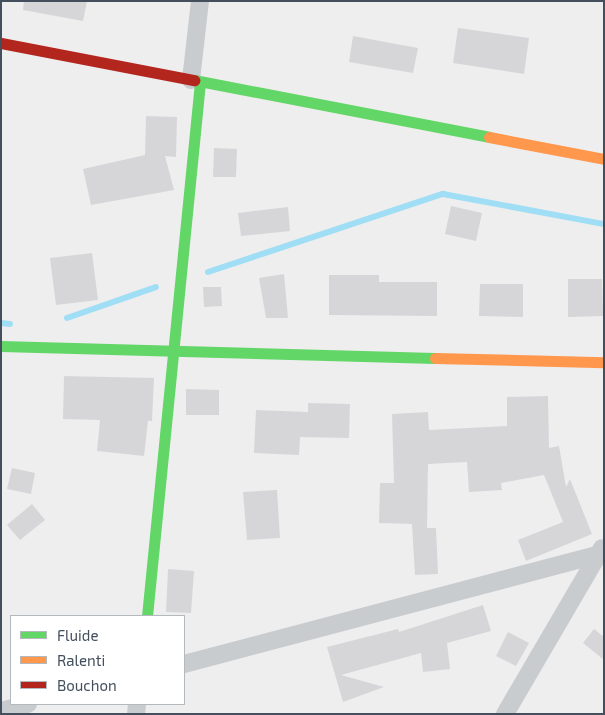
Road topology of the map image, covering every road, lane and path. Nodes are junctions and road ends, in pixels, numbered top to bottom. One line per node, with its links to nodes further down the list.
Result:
1 (200, 1): 3 (street)
2 (1, 44): 3 (street)
3 (196, 81): 4 (street); 6 (street)
4 (604, 159)
5 (1, 346): 6 (street)
6 (173, 350): 7 (street); 9 (street)
7 (604, 362)
8 (602, 550): 10 (street); 13 (street)
9 (147, 615)
10 (185, 664)
11 (24, 705): 12 (street)
12 (1, 710)
13 (505, 714)

